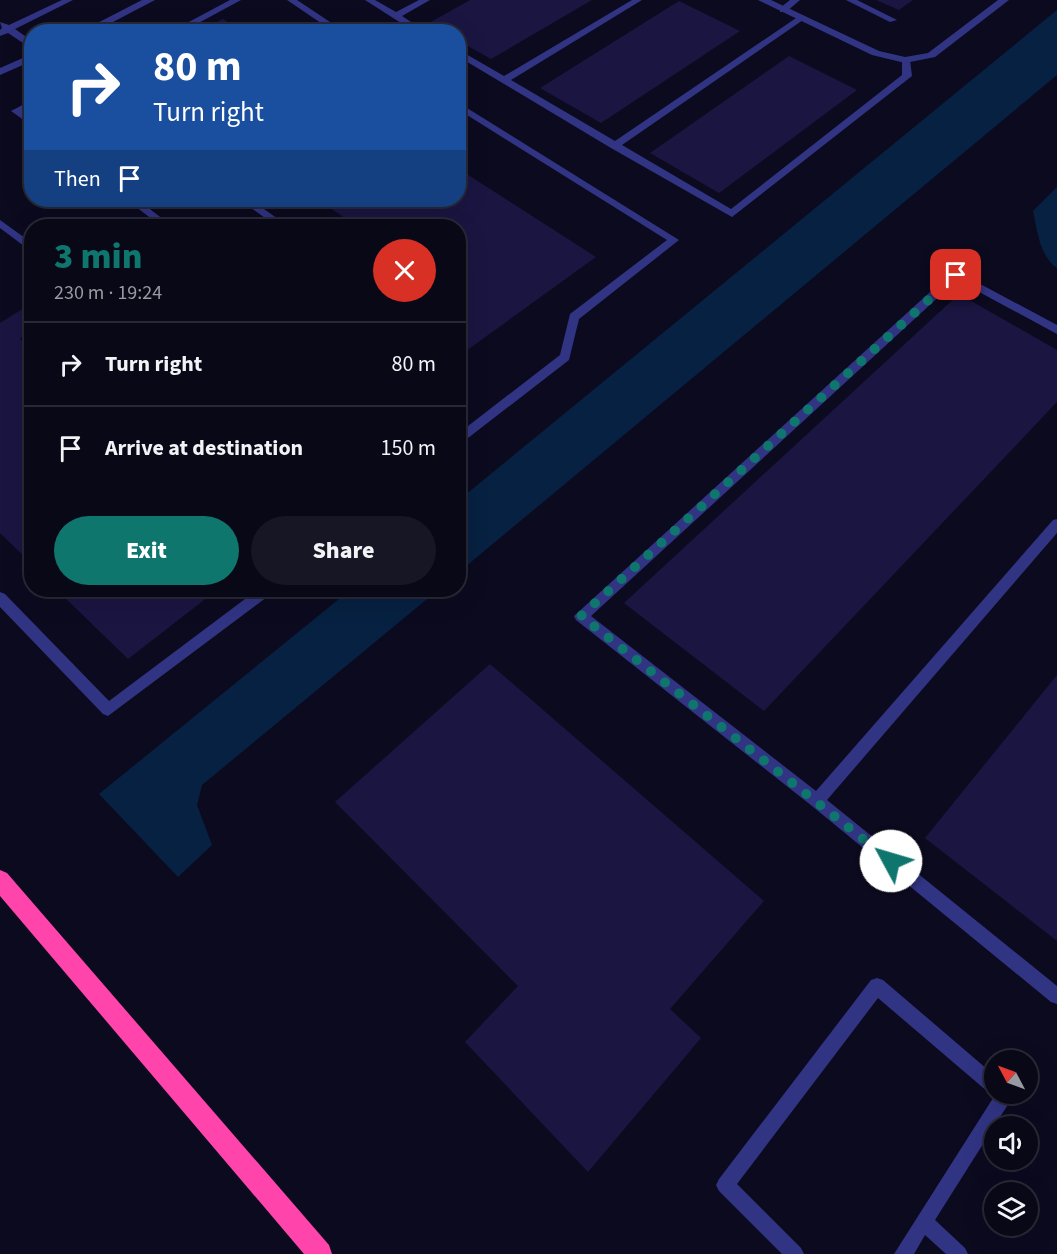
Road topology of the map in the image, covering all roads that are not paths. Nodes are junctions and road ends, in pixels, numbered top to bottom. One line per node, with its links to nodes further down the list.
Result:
1 (69, 0): 20 (lane)
2 (150, 0): 16 (street)
3 (237, 0): 17 (lane)
4 (291, 0): 18 (lane)
5 (369, 0): 13 (lane)
6 (426, 0): 13 (lane)
7 (638, 0): 26 (lane)
8 (763, 0): 12 (street)
9 (796, 0): 12 (lane)
10 (850, 0): 15 (lane)
11 (1004, 0): 23 (street)
12 (783, 10): 14 (street)
13 (396, 16): 19 (lane)
14 (802, 18): 23 (street); 30 (lane)
15 (893, 21)
16 (101, 24)
17 (190, 24)
18 (328, 24)
19 (409, 24)
20 (3, 28): 21 (lane)
21 (24, 41)
22 (466, 58): 26 (lane)
23 (905, 60): 30 (lane)
24 (24, 61): 25 (street)
25 (0, 72)
26 (504, 80): 30 (lane)
27 (24, 107): 29 (lane)
28 (466, 110): 38 (lane)
29 (24, 117)
30 (614, 146)
31 (141, 207): 33 (lane)
32 (255, 207): 34 (lane)
33 (158, 219)
34 (273, 219)
35 (0, 223): 36 (lane)
36 (24, 242)
37 (1057, 330): 42 (lane)
38 (466, 435)
39 (1057, 524): 42 (lane)
40 (257, 597): 41 (lane)
41 (0, 598)
42 (817, 801): 44 (lane)
43 (0, 880): 48 (highway)
44 (1057, 996)
45 (984, 1077): 49 (lane)
46 (999, 1104): 47 (lane)
47 (924, 1222): 50 (lane); 51 (lane)
48 (320, 1254)
49 (795, 1254)
50 (903, 1254)
51 (959, 1254)

